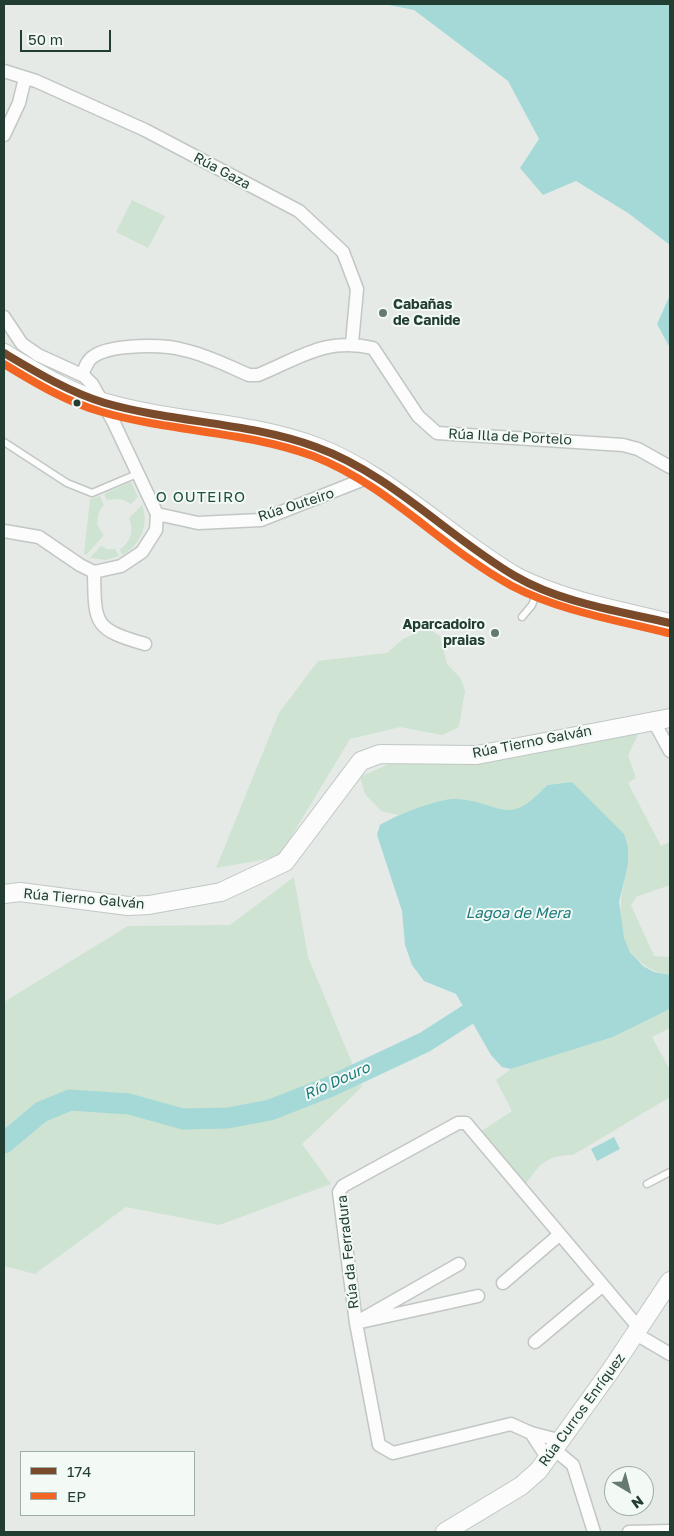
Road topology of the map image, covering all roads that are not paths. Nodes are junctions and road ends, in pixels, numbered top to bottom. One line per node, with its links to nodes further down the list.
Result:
1 (4, 71): 2 (street, Rúa Gaza)
2 (25, 78): 3 (street); 5 (street, Rúa Gaza)
3 (4, 135)
4 (4, 318): 7 (street)
5 (352, 343): 7 (street, Rúa Illa de Portelo); 10 (street, Rúa Illa de Portelo)
6 (4, 353): 8 (street)
7 (82, 375): 8 (street)
8 (104, 403): 11 (street); 12 (street)
9 (4, 442): 11 (lane)
10 (670, 468)
11 (137, 474): 13 (street)
12 (372, 476): 13 (street, Rúa Outeiro); 16 (street)
13 (157, 514): 15 (street)
14 (4, 531): 15 (street)
15 (94, 572): 19 (street)
16 (539, 588): 17 (lane); 18 (street)
17 (522, 617)
18 (670, 623)
19 (145, 644)
20 (662, 719): 21 (street); 22 (street, Rúa Tierno Galván)
21 (670, 751)
22 (4, 894)
23 (670, 1172): 24 (lane)
24 (647, 1184)
25 (559, 1235): 28 (street); 29 (street, Rúa da Ferradura); 31 (street, Rúa da Ferradura)
26 (460, 1264): 31 (street)
27 (670, 1281): 32 (street, Rúa Curros Enríquez)
28 (503, 1283)
29 (602, 1286): 32 (street, Rúa da Ferradura); 33 (street)
30 (478, 1296): 31 (street)
31 (356, 1323): 35 (street, Rúa da Ferradura)
32 (638, 1331): 34 (street, Rúa da Ferradura); 36 (street, Rúa Curros Enríquez)
33 (535, 1342)
34 (670, 1354)
35 (530, 1433): 36 (street, Rúa da Ferradura); 36 (street)
36 (555, 1450): 38 (street, Rúa Curros Enríquez); 39 (street)
37 (670, 1531): 40 (street)
38 (445, 1532)
39 (594, 1532)
40 (629, 1532)

